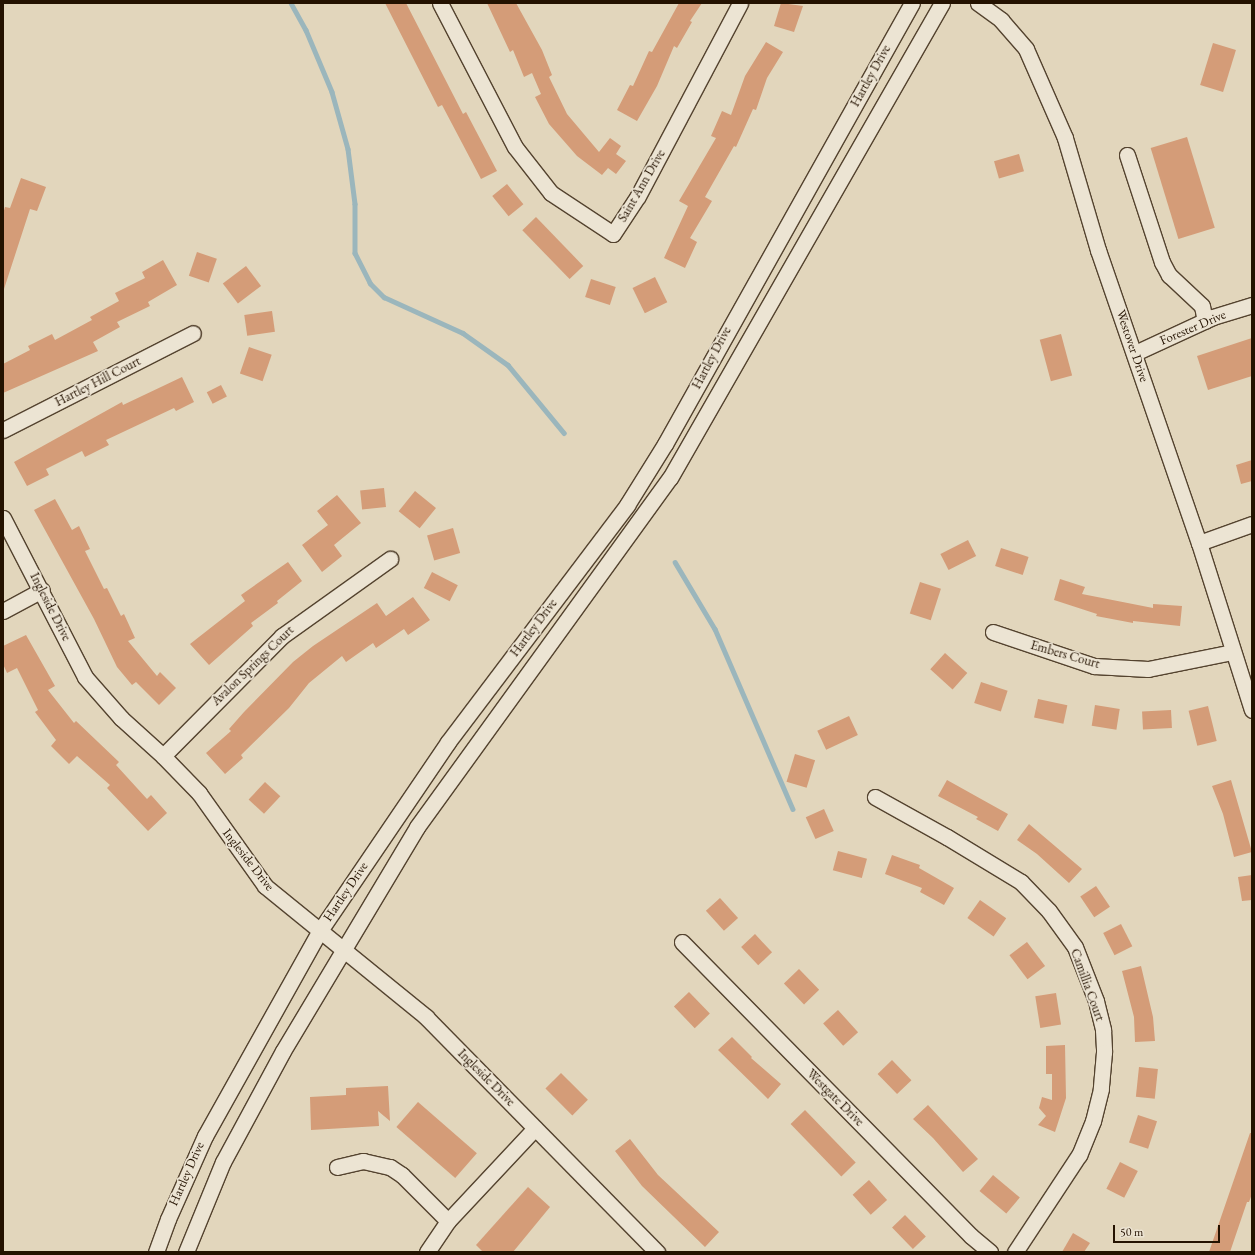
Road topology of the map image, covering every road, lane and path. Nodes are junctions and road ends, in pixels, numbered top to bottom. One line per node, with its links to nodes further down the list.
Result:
1 (440, 3): 2 (street, Saint Ann Drive)
2 (740, 3)
3 (912, 3): 23 (street, Hartley Drive)
4 (942, 3): 25 (street, Hartley Drive)
5 (978, 3): 10 (street, Westover Drive)
6 (1128, 155): 8 (street)
7 (1252, 305): 8 (street, Forester Drive)
8 (1205, 321): 10 (street, Forester Drive)
9 (193, 334): 11 (street, Hartley Hill Court)
10 (1135, 353): 14 (street, Westover Drive)
11 (3, 430)
12 (3, 518): 16 (street, Ingleside Drive)
13 (1252, 524): 14 (street)
14 (1199, 543): 19 (street, Westover Drive)
15 (390, 559): 21 (street, Avalon Springs Court)
16 (42, 590): 17 (street); 21 (street, Ingleside Drive)
17 (3, 611)
18 (993, 632): 19 (street, Embers Court)
19 (1232, 652): 20 (street, Westover Drive)
20 (1252, 710)
21 (163, 756): 23 (street, Ingleside Drive)
22 (875, 797): 34 (street, Camillia Court)
23 (319, 932): 25 (street, Ingleside Drive); 29 (street, Hartley Drive)
24 (682, 942): 33 (street, Westgate Drive)
25 (343, 952): 26 (street, Ingleside Drive); 30 (street, Hartley Drive)
26 (535, 1128): 28 (street); 32 (street, Ingleside Drive)
27 (338, 1168): 28 (street)
28 (448, 1220): 31 (street)
29 (156, 1252)
30 (186, 1252)
31 (428, 1252)
32 (657, 1252)
33 (990, 1252)
34 (1015, 1252)

